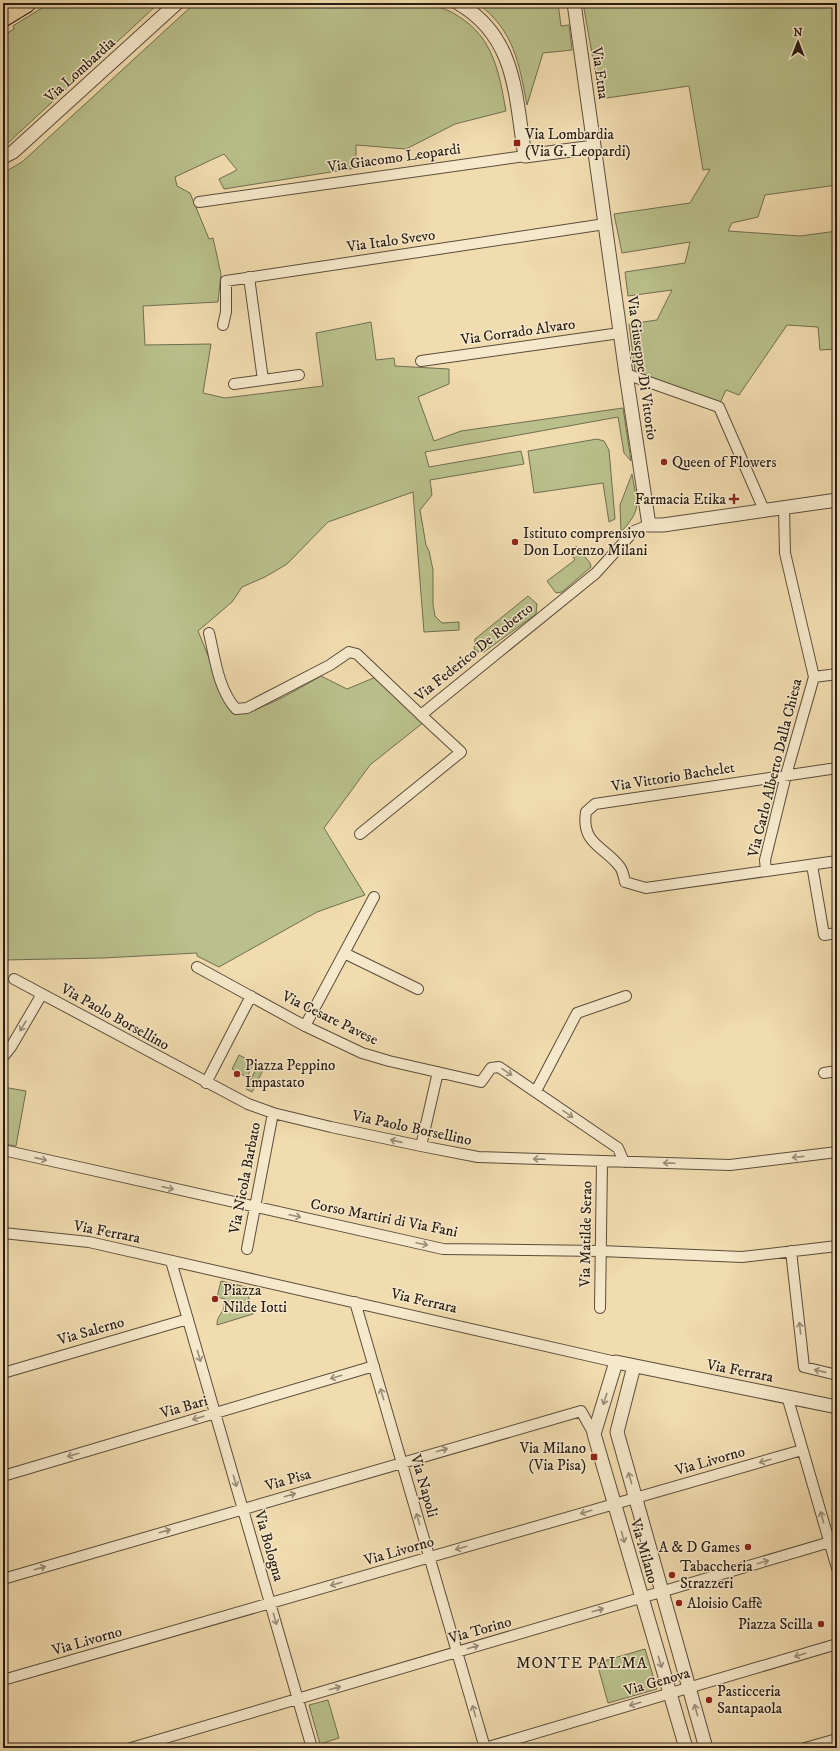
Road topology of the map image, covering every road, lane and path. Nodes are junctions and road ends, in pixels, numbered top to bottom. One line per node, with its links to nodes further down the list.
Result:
1 (26, 3): 5 (highway)
2 (177, 3): 8 (street, Via Lombardia)
3 (458, 3): 7 (street)
4 (574, 3): 6 (street, Via Etna)
5 (3, 18)
6 (594, 147): 7 (street, Via Giacomo Leopardi); 10 (street, Via Giuseppe Di Vittorio)
7 (525, 156): 9 (street, Via Giacomo Leopardi)
8 (3, 157)
9 (199, 202)
10 (605, 224): 11 (street, Via Italo Svevo); 13 (street, Via Giuseppe Di Vittorio)
11 (249, 277): 12 (street, Via Italo Svevo); 17 (street)
12 (223, 325)
13 (620, 333): 14 (street, Via Corrado Alvaro); 15 (street, Via Giuseppe Di Vittorio)
14 (422, 361)
15 (626, 374): 21 (street); 22 (street, Via Giuseppe Di Vittorio)
16 (300, 375): 17 (street)
17 (263, 380): 18 (street)
18 (234, 384)
19 (837, 500): 20 (street)
20 (784, 507): 21 (street); 25 (street, Via Carlo Alberto Dalla Chiesa)
21 (764, 510): 22 (street)
22 (649, 525): 26 (street, Via Federico De Roberto)
23 (209, 633): 26 (street, Via Federico De Roberto)
24 (837, 674): 25 (street)
25 (814, 677): 28 (street, Via Carlo Alberto Dalla Chiesa)
26 (421, 715): 29 (street)
27 (837, 768): 28 (street, Via Vittorio Bachelet)
28 (786, 775): 32 (street, Via Carlo Alberto Dalla Chiesa); 32 (street, Via Vittorio Bachelet)
29 (360, 834)
30 (837, 861): 31 (street)
31 (812, 864): 32 (street); 34 (street)
32 (766, 871)
33 (374, 897): 35 (street)
34 (837, 933)
35 (344, 953): 38 (street); 42 (street)
36 (197, 967): 40 (street, Via Cesare Pavese)
37 (14, 979): 39 (street, Via Paolo Borsellino)
38 (418, 989)
39 (42, 994): 43 (street, one-way to 43); 47 (street, Via Paolo Borsellino)
40 (251, 996): 42 (street, Via Cesare Pavese); 47 (street)
41 (626, 996): 48 (street)
42 (305, 1026): 45 (street, Via Cesare Pavese)
43 (3, 1057)
44 (837, 1071): 46 (street)
45 (438, 1072): 48 (street, Via Cesare Pavese, one-way to 48); 50 (street)
46 (824, 1073)
47 (206, 1083): 49 (street, Via Paolo Borsellino)
48 (536, 1092): 54 (street, one-way to 54)
49 (273, 1113): 50 (street, Via Paolo Borsellino, one-way to 49); 55 (street, Via Nicola Barbato)
50 (421, 1146): 53 (street, Via Paolo Borsellino, one-way to 50)
51 (3, 1150): 55 (street, Corso Martiri di Via Fani, one-way to 55)
52 (837, 1152): 54 (street, Via Paolo Borsellino, one-way to 54)
53 (602, 1161): 54 (street, Via Paolo Borsellino); 59 (street, Via Matilde Serao)
54 (624, 1162)
55 (255, 1207): 58 (street, Via Nicola Barbato); 59 (street, Corso Martiri di Via Fani, one-way to 59)
56 (3, 1233): 61 (street, Via Ferrara)
57 (837, 1246): 60 (street, Corso Martiri di Via Fani)
58 (247, 1249)
59 (601, 1251): 60 (street, Corso Martiri di Via Fani); 63 (street, Via Matilde Serao)
60 (791, 1251): 69 (street, one-way to 60)
61 (171, 1261): 62 (street, Via Ferrara); 64 (street, Via Bologna)
62 (355, 1302): 65 (street, Via Ferrara); 66 (street, Via Napoli)
63 (600, 1308)
64 (188, 1319): 68 (street, Via Salerno); 72 (street, Via Bologna, one-way to 72)
65 (616, 1362): 67 (street, Via Ferrara); 73 (street, one-way to 73)
66 (374, 1366): 72 (street, Via Bari, one-way to 72); 75 (street, Via Napoli, one-way to 66)
67 (634, 1366): 70 (street, Via Ferrara); 77 (street, Via Milano, one-way to 67)
68 (3, 1373)
69 (837, 1375)
70 (787, 1396): 71 (street, Via Ferrara); 74 (street)
71 (837, 1407)
72 (215, 1413): 76 (street, Via Bari, one-way to 76); 79 (street, Via Bologna, one-way to 79)
73 (594, 1434): 75 (street, Via Pisa, one-way to 73); 78 (street, Via Milano)
74 (802, 1450): 77 (street, Via Livorno, one-way to 77); 80 (street, one-way to 74)
75 (402, 1462): 79 (street, Via Pisa, one-way to 75); 81 (street, Via Napoli, one-way to 75)
76 (3, 1476)
77 (636, 1498): 78 (street, Via Livorno); 84 (street, Via Milano)
78 (614, 1504): 81 (street, Via Livorno, one-way to 81); 85 (street, Via Milano, one-way to 85)
79 (243, 1508): 83 (street, Via Pisa, one-way to 79); 86 (street, Via Bologna)
80 (833, 1541): 82 (street); 84 (street, Via Torino, one-way to 80)
81 (430, 1557): 86 (street, Via Livorno, one-way to 86); 88 (street, Via Napoli)
82 (837, 1568)
83 (3, 1578)
84 (663, 1591): 85 (street, Via Torino); 90 (street, Via Milano)
85 (640, 1598): 88 (street, Via Torino, one-way to 85); 91 (street, Via Milano, one-way to 91)
86 (270, 1603): 89 (street, Via Livorno); 92 (street, Via Bologna, one-way to 92)
87 (837, 1644): 90 (street, Via Genova, one-way to 90)
88 (457, 1652): 92 (street, Via Torino, one-way to 88); 96 (street, Via Napoli, one-way to 88)
89 (3, 1680)
90 (690, 1688): 91 (street, Via Genova); 98 (street, Via Milano, one-way to 90)
91 (670, 1694): 96 (street, Via Genova, one-way to 96); 97 (street, Via Milano)
92 (298, 1699): 94 (street, Via Torino); 95 (street, Via Bologna)
93 (837, 1739): 99 (street)
94 (131, 1748)
95 (312, 1748)
96 (485, 1748)
97 (686, 1748)
98 (706, 1748)
99 (805, 1748)

